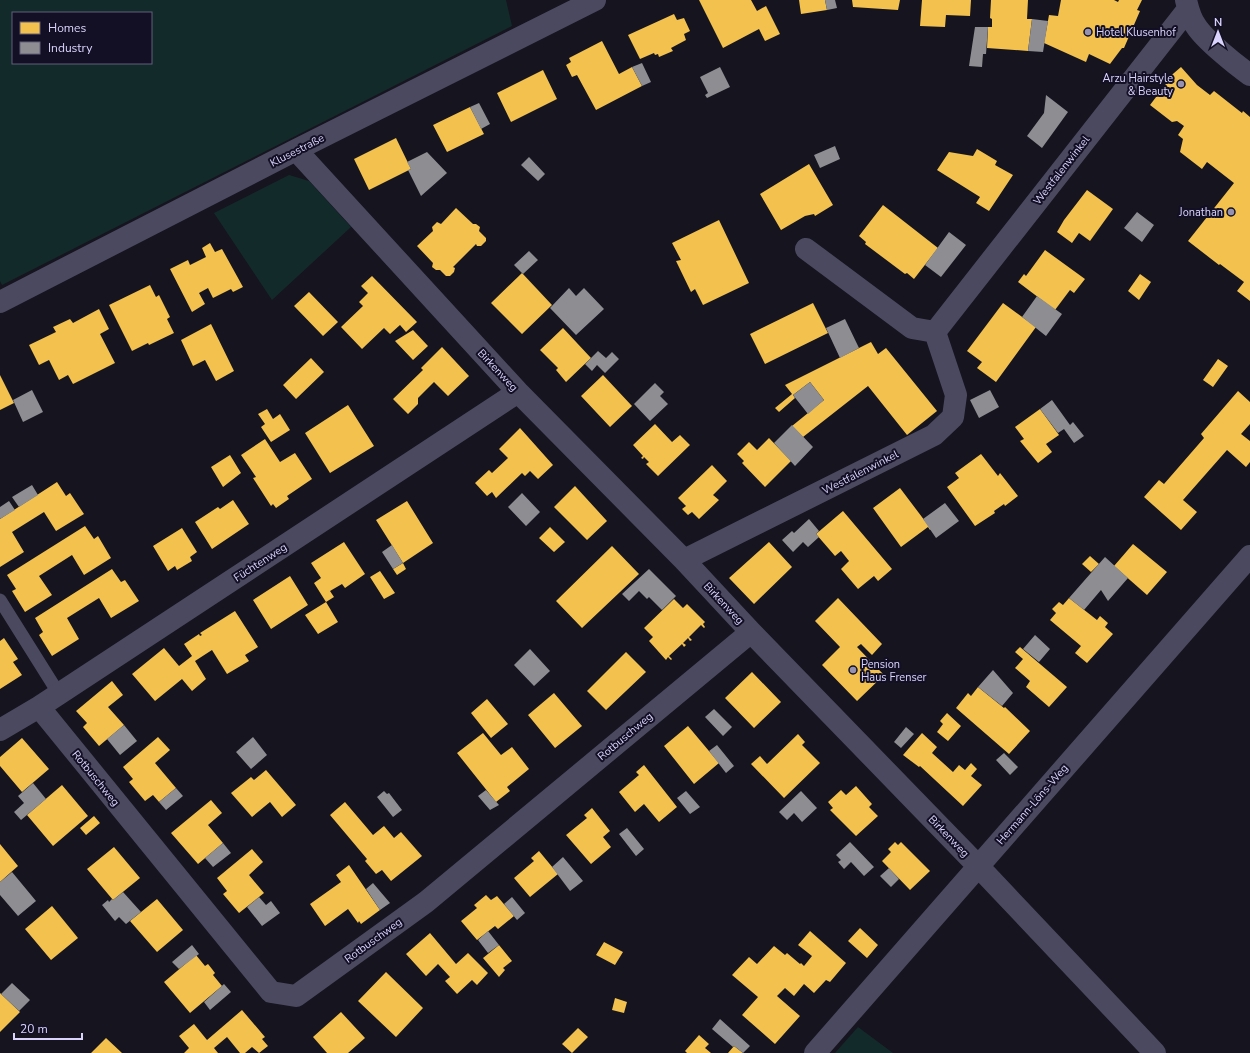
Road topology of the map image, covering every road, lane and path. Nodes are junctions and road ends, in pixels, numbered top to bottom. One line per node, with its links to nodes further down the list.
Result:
1 (596, 0): 4 (street, Klusestraße)
2 (1187, 4): 3 (street); 7 (street, Westfalenwinkel)
3 (1250, 75)
4 (296, 150): 6 (street, Klusestraße); 8 (street, Birkenweg)
5 (806, 249): 7 (street)
6 (0, 302)
7 (935, 332): 10 (street, Westfalenwinkel)
8 (518, 392): 10 (street, Birkenweg); 13 (street, Füchtenweg)
9 (1250, 556): 16 (street, Hermann-Löns-Weg)
10 (684, 560): 12 (street, Birkenweg)
11 (0, 600): 13 (lane)
12 (751, 632): 14 (street, Rotbuschweg); 16 (street, Birkenweg)
13 (59, 694): 14 (street, Füchtenweg)
14 (39, 707): 15 (street, Füchtenweg)
15 (0, 730)
16 (972, 860): 17 (street, Hermann-Löns-Weg); 18 (street, Birkenweg)
17 (816, 1053)
18 (1155, 1053)

